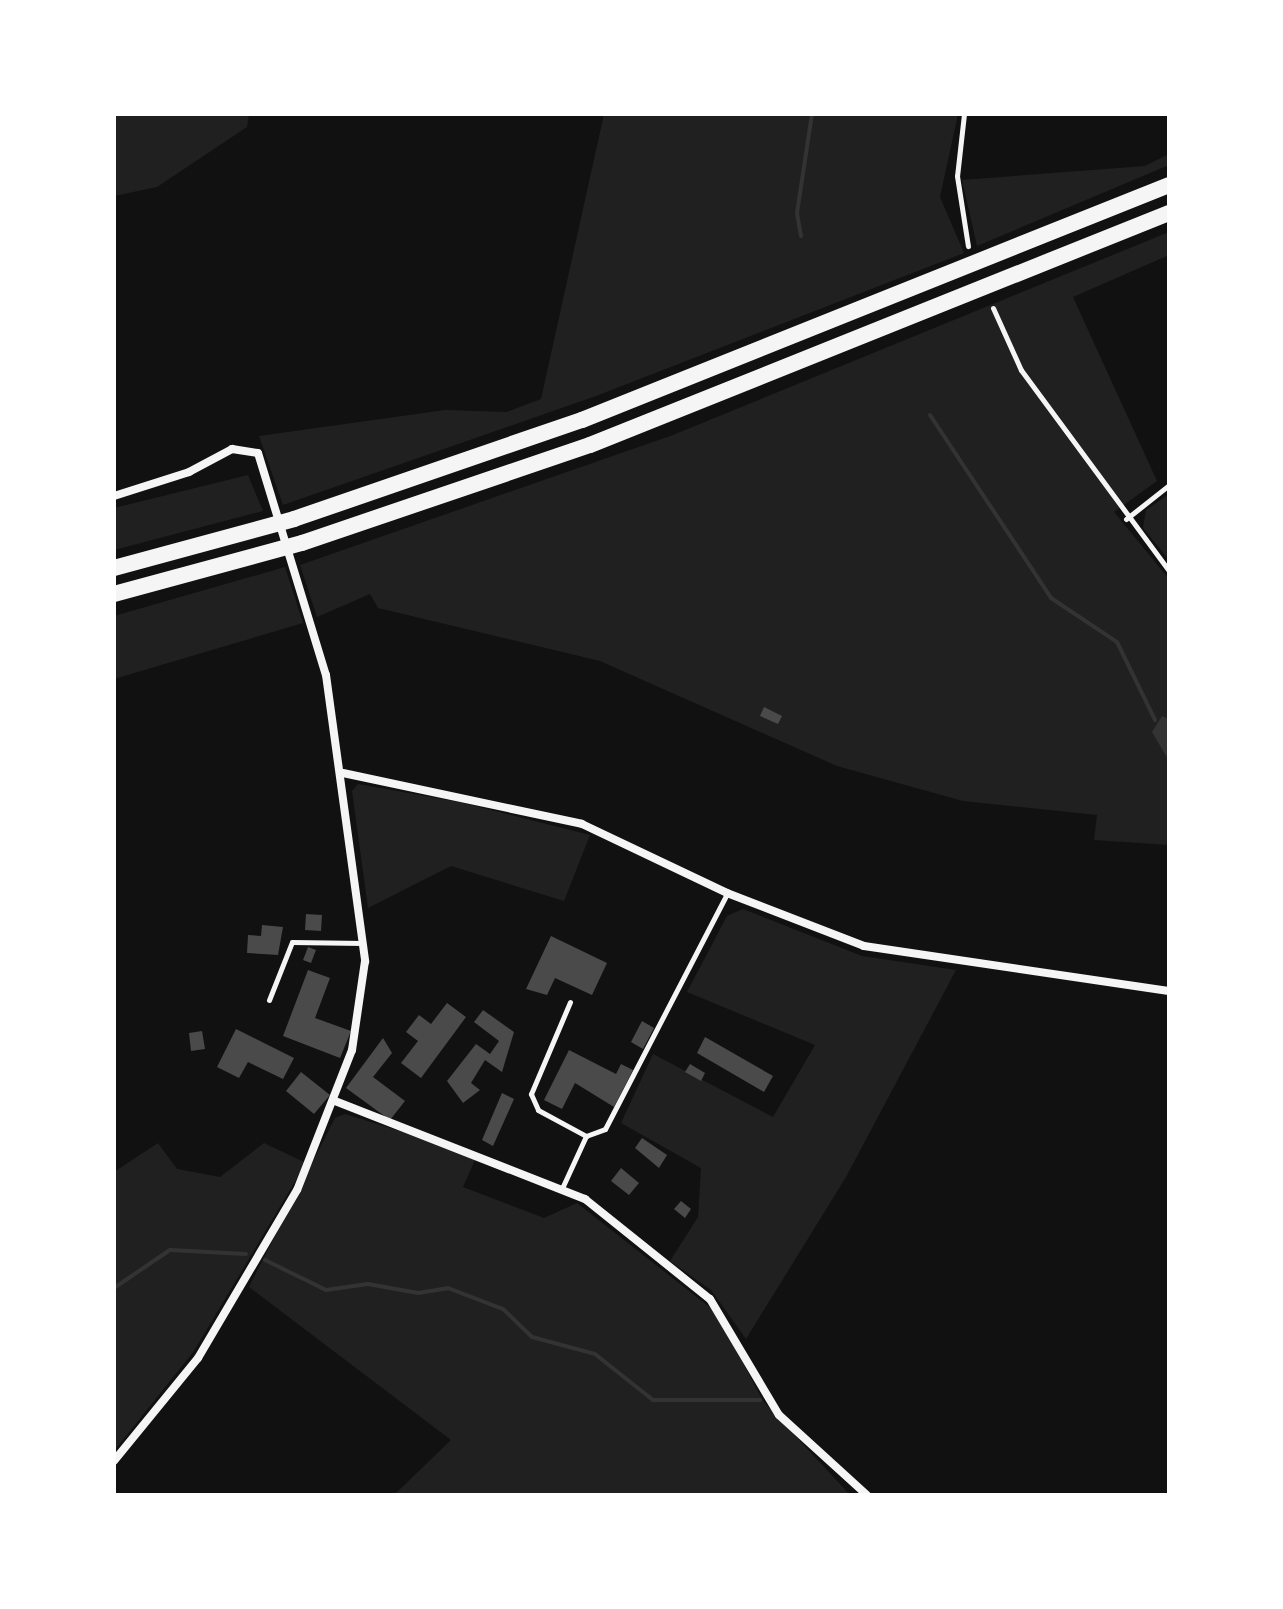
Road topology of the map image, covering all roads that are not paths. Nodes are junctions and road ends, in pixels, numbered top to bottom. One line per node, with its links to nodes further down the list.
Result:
1 (964, 114): 4 (lane)
2 (1169, 185): 9 (highway)
3 (1169, 213): 11 (highway)
4 (968, 246)
5 (993, 308): 8 (lane)
6 (1169, 485): 8 (lane)
7 (114, 496): 12 (street)
8 (1126, 519): 10 (lane)
9 (114, 568)
10 (1169, 571)
11 (114, 594)
12 (343, 776): 13 (street); 14 (street)
13 (727, 893): 15 (street); 19 (lane)
14 (363, 943): 16 (lane); 18 (street)
15 (1169, 991)
16 (269, 1000)
17 (570, 1002): 19 (lane)
18 (335, 1101): 20 (street); 21 (street)
19 (586, 1136): 20 (lane)
20 (563, 1186): 22 (street)
21 (114, 1461)
22 (867, 1495)

